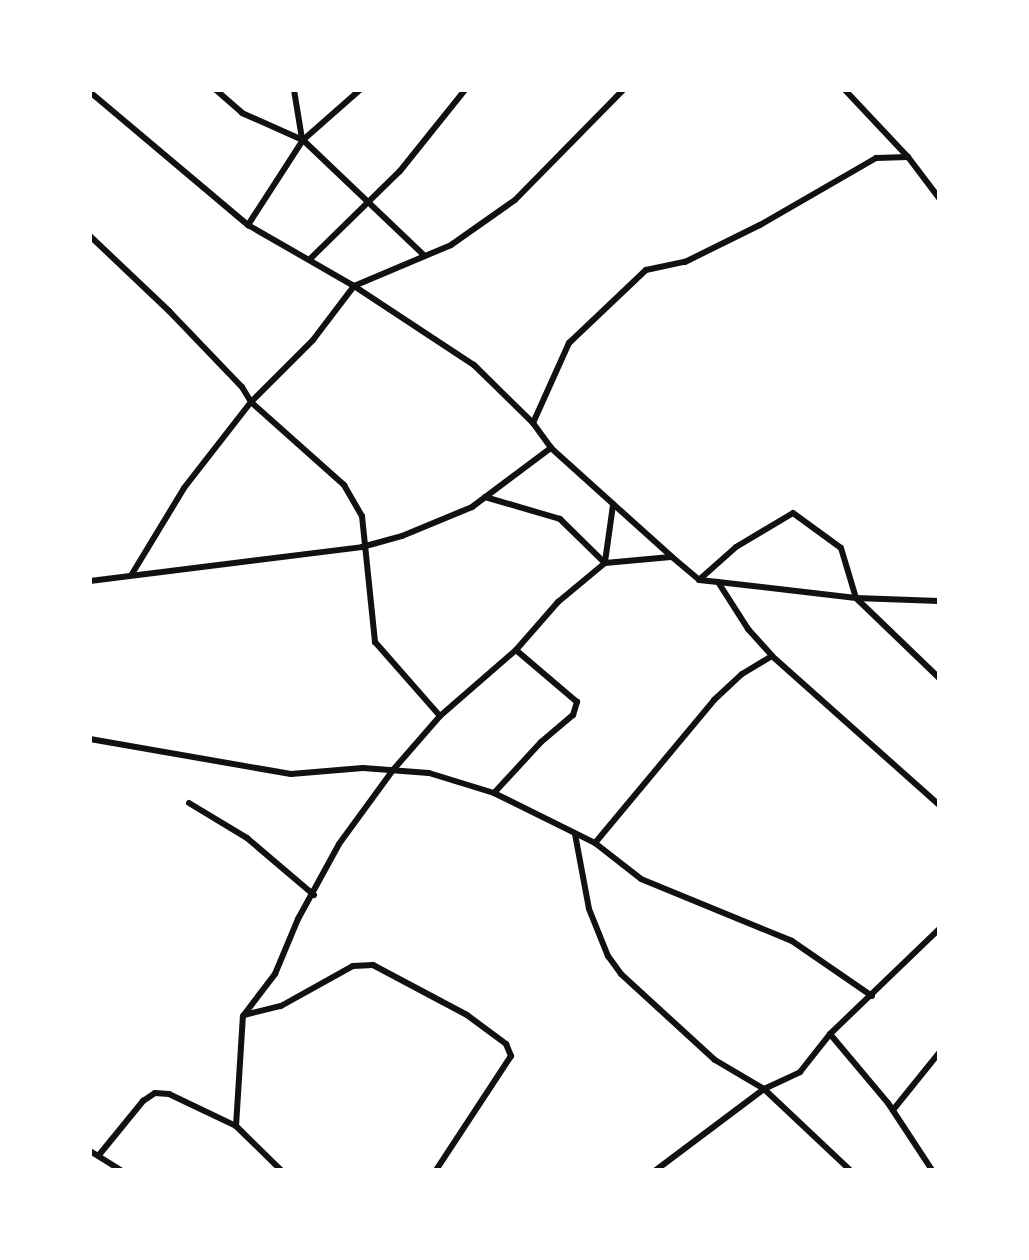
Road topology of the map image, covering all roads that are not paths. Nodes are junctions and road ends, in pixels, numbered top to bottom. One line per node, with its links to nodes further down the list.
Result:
1 (216, 90): 8 (street)
2 (294, 90): 8 (street)
3 (360, 90): 8 (street)
4 (465, 90): 11 (street)
5 (622, 90): 14 (street)
6 (845, 90): 9 (street)
7 (90, 92): 12 (street)
8 (303, 140): 11 (street); 12 (street)
9 (908, 157): 10 (street); 18 (street)
10 (939, 198)
11 (367, 203): 14 (street); 15 (street)
12 (248, 225): 15 (street)
13 (90, 236): 17 (street)
14 (424, 256): 16 (street)
15 (310, 259): 16 (street)
16 (354, 286): 17 (street); 18 (street)
17 (251, 402): 22 (street); 25 (street)
18 (533, 423): 19 (street)
19 (550, 448): 20 (street); 21 (street)
20 (485, 497): 22 (street); 24 (street)
21 (613, 504): 23 (street); 24 (street)
22 (365, 546): 25 (street); 34 (street)
23 (672, 557): 24 (street); 26 (street)
24 (604, 563): 31 (street)
25 (132, 574): 27 (street)
26 (699, 580): 28 (street); 29 (street)
27 (90, 581)
28 (718, 582): 29 (street); 32 (street)
29 (856, 598): 30 (street); 33 (street)
30 (938, 598)
31 (516, 650): 34 (street); 37 (street)
32 (772, 656): 39 (street); 41 (street)
33 (939, 678)
34 (440, 716): 36 (street)
35 (90, 739): 36 (street)
36 (393, 770): 37 (street); 42 (street)
37 (494, 793): 40 (street)
38 (188, 803): 42 (street)
39 (939, 806)
40 (574, 832): 41 (street); 48 (street)
41 (594, 843): 44 (street)
42 (314, 895): 45 (street)
43 (939, 929): 44 (street)
44 (872, 996): 46 (street)
45 (243, 1016): 50 (street); 56 (street)
46 (830, 1034): 48 (street); 49 (street)
47 (939, 1053): 49 (street)
48 (764, 1088): 53 (street); 57 (street)
49 (893, 1110): 58 (street)
50 (236, 1126): 52 (street); 55 (street)
51 (90, 1152): 52 (street)
52 (99, 1155): 54 (street)
53 (658, 1169)
54 (120, 1170)
55 (280, 1170)
56 (436, 1170)
57 (850, 1170)
58 (932, 1170)

